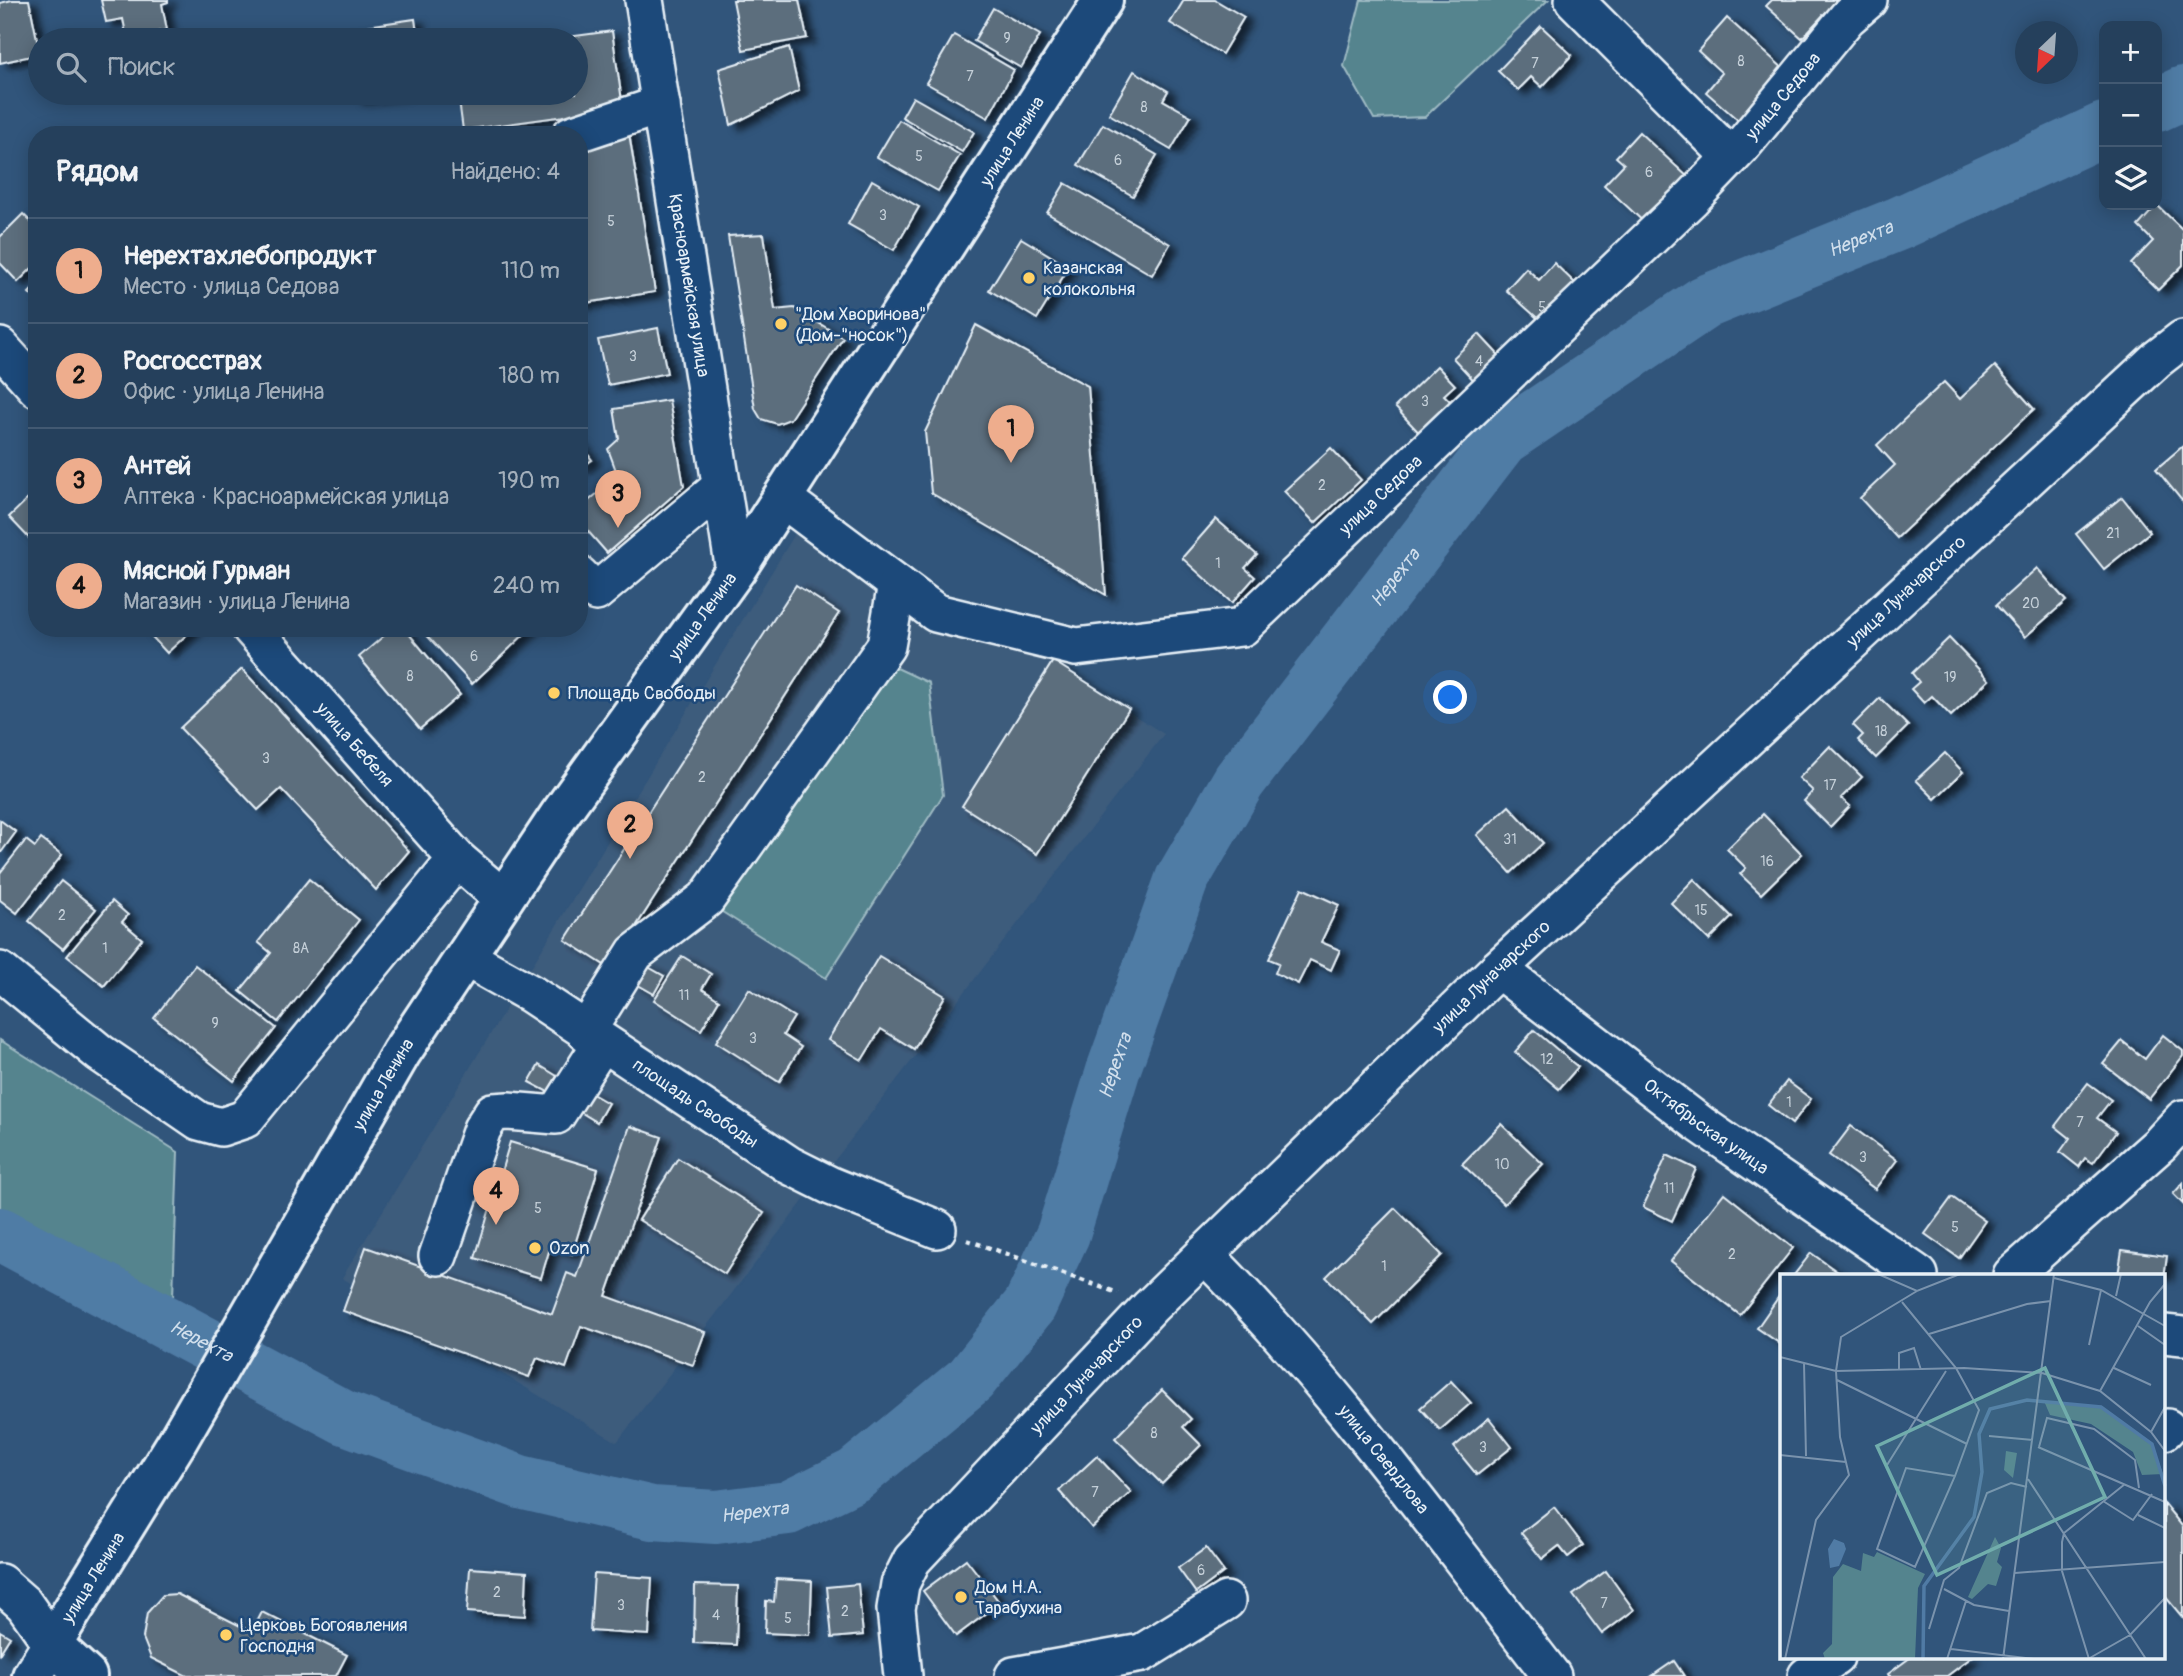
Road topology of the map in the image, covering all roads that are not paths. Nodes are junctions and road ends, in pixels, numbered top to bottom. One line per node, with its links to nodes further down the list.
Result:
1 (644, 0): 5 (street, Красноармейская улица)
2 (1103, 0): 12 (main road, улица Ленина)
3 (1574, 0): 7 (street)
4 (1868, 0): 7 (street, улица Седова)
5 (661, 105): 6 (street); 11 (street, Красноармейская улица)
6 (588, 130)
7 (1731, 157): 14 (street, улица Седова)
8 (2183, 339): 20 (street, улица Луначарского)
9 (0, 347): 10 (street)
10 (28, 378)
11 (721, 487): 13 (street, Красноармейская улица); 15 (street)
12 (782, 498): 13 (main road, улица Ленина); 14 (street, улица Седова)
13 (735, 571): 18 (main road, улица Ленина)
14 (897, 584): 22 (street)
15 (588, 585)
16 (259, 637): 17 (street, улица Бебеля)
17 (457, 859): 18 (street, улица Бебеля); 21 (street)
18 (504, 898): 19 (main road, улица Ленина)
19 (465, 957): 22 (street, площадь Свободы); 31 (main road, улица Ленина)
20 (1498, 969): 25 (street, улица Луначарского); 27 (street, Октябрьская улица)
21 (0, 971)
22 (594, 1037): 24 (street, площадь Свободы); 26 (street)
23 (2183, 1119): 28 (street)
24 (937, 1229)
25 (1204, 1254): 35 (street, улица Луначарского); 37 (street, улица Свердлова)
26 (438, 1256)
27 (1918, 1274)
28 (2013, 1274)
29 (0, 1583): 31 (street)
30 (1226, 1601): 36 (street)
31 (52, 1644): 33 (main road, улица Ленина); 34 (main road)
32 (1834, 1658): 38 (street)
33 (32, 1676)
34 (88, 1676)
35 (903, 1676)
36 (1014, 1676)
37 (1552, 1676)
38 (1807, 1676)

